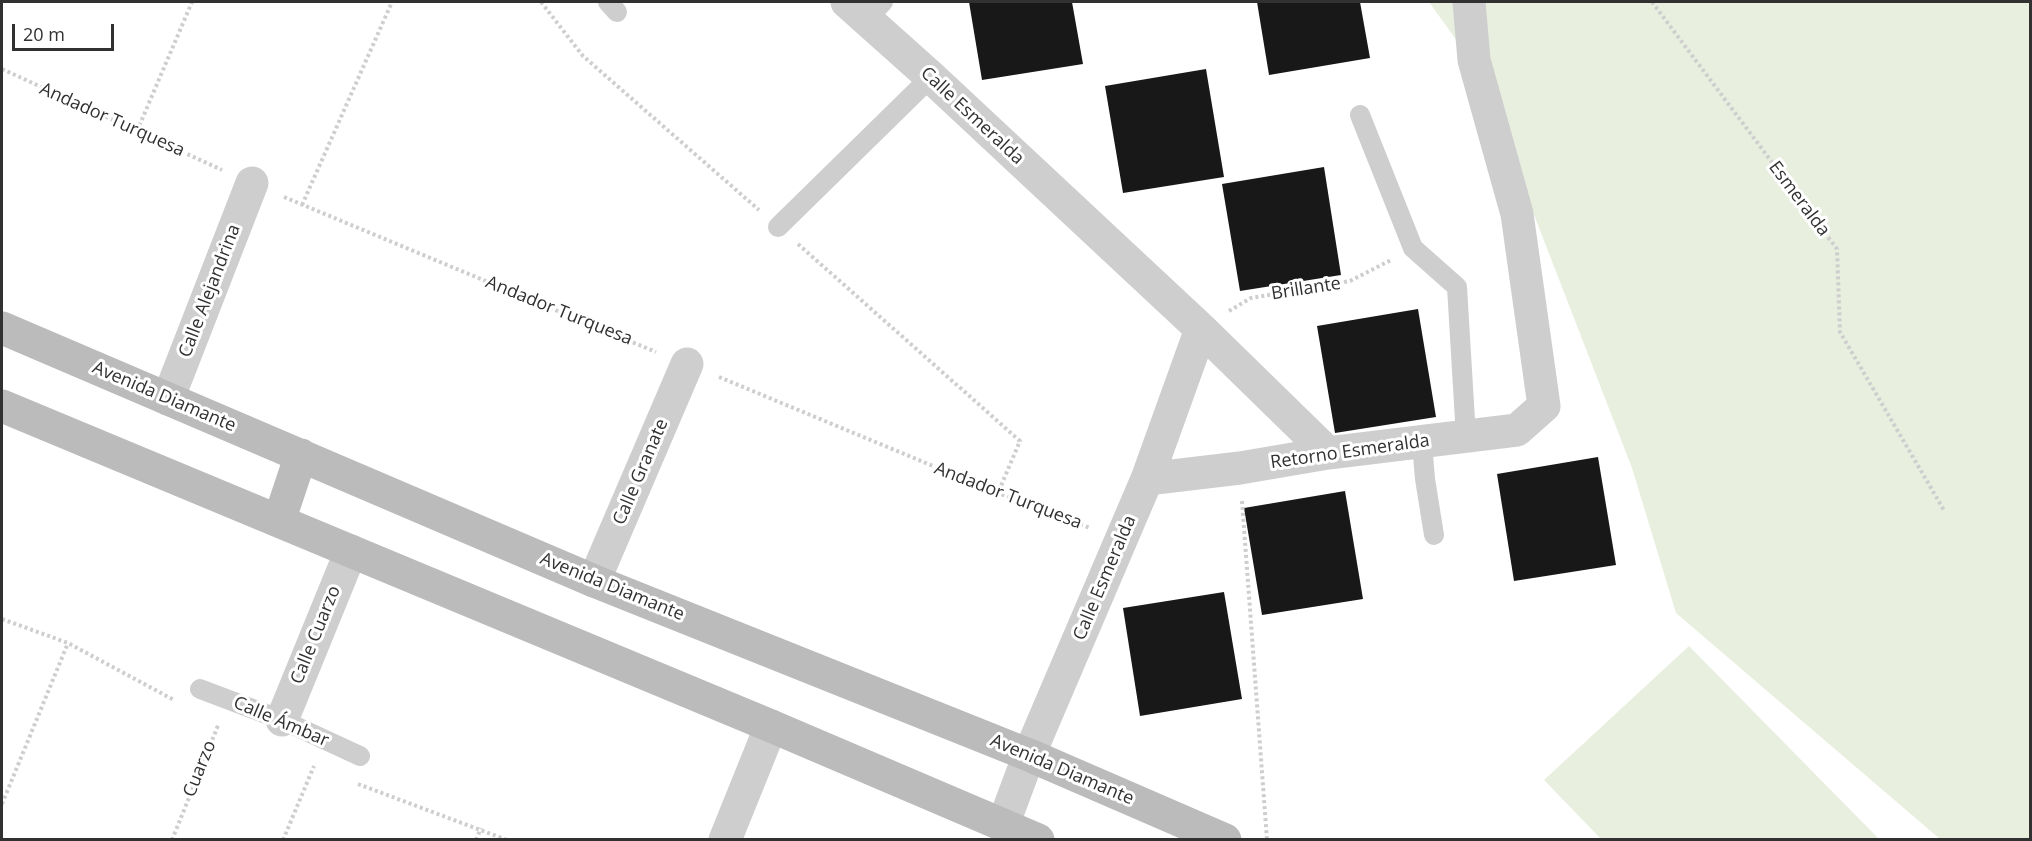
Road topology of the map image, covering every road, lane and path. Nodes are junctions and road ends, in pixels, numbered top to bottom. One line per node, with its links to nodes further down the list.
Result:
1 (192, 2): 9 (path)
2 (392, 2): 11 (path)
3 (1469, 2): 19 (street, Retorno Esmeralda)
4 (1652, 2): 25 (path, Esmeralda)
5 (865, 8): 7 (street, Calle Esmeralda)
6 (2, 69): 9 (path, Andador Turquesa)
7 (931, 76): 12 (lane); 15 (street, Calle Esmeralda)
8 (1360, 115): 13 (lane)
9 (137, 131): 10 (path, Andador Turquesa)
10 (252, 183): 11 (path, Andador Turquesa); 17 (street, Calle Alejandrina)
11 (302, 205): 16 (path, Andador Turquesa)
12 (778, 227)
13 (1413, 248): 15 (path, Brillante); 19 (lane)
14 (2, 328): 17 (main road, Avenida Diamante)
15 (1201, 329): 21 (street, Calle Esmeralda); 24 (street, Calle Esmeralda)
16 (687, 364): 28 (path, Andador Turquesa); 30 (street, Calle Granate)
17 (168, 399): 22 (main road, Avenida Diamante)
18 (2, 406): 26 (main road)
19 (1466, 437): 20 (street, Retorno Esmeralda)
20 (1422, 443): 21 (street, Retorno Esmeralda); 27 (lane)
21 (1328, 453): 23 (street, Retorno Esmeralda)
22 (301, 455): 26 (main road); 30 (main road, Avenida Diamante)
23 (1240, 468): 24 (street, Retorno Esmeralda); 48 (path)
24 (1147, 479): 28 (street, Calle Esmeralda)
25 (1945, 512)
26 (279, 521): 29 (main road)
27 (1434, 535)
28 (1121, 540): 37 (street, Calle Esmeralda)
29 (351, 550): 34 (street, Calle Cuarzo); 35 (main road)
30 (594, 581): 37 (main road, Avenida Diamante)
31 (68, 643): 39 (path)
32 (200, 689): 33 (lane, Calle Ámbar)
33 (231, 700): 34 (lane, Calle Ámbar); 42 (path, Cuarzo)
34 (282, 720): 36 (lane, Calle Ámbar)
35 (771, 726): 40 (main road); 45 (street)
36 (326, 741): 38 (lane, Calle Ámbar); 43 (path)
37 (1029, 755): 40 (street, Calle Esmeralda); 47 (main road, Avenida Diamante)
38 (360, 756)
39 (2, 804)
40 (1003, 825): 46 (main road)
41 (480, 828): 44 (path)
42 (172, 840)
43 (283, 840)
44 (476, 840)
45 (725, 840)
46 (1038, 840)
47 (1225, 840)
48 (1267, 840)

